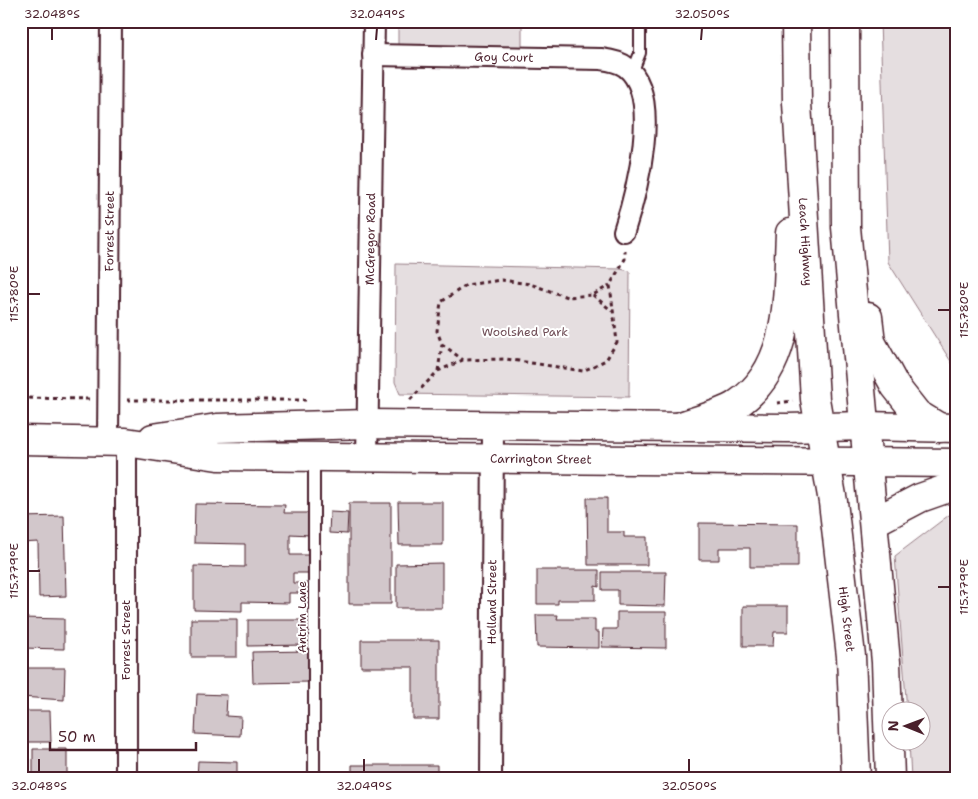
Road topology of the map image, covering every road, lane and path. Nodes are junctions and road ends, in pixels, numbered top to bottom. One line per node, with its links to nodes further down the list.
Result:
1 (111, 21): 25 (street, Forrest Street)
2 (374, 21): 6 (street, McGregor Road)
3 (640, 21): 7 (lane)
4 (796, 21): 8 (main road, Leach Highway)
5 (845, 21): 9 (main road)
6 (373, 55): 7 (street, Goy Court); 18 (street, McGregor Road)
7 (632, 73): 10 (street)
8 (797, 103): 21 (main road); 22 (main road, Leach Highway)
9 (845, 149): 20 (main road); 23 (main road)
10 (624, 231): 11 (path)
11 (610, 285): 12 (path); 13 (path)
12 (593, 295): 13 (path); 14 (path)
13 (613, 312): 15 (path)
14 (442, 344): 15 (path); 16 (path)
15 (462, 360): 16 (path)
16 (438, 371): 17 (path)
17 (410, 400)
18 (368, 424): 19 (main road, Carrington Street); 25 (main road, Carrington Street); 27 (street, McGregor Road)
19 (493, 425): 21 (main road, Carrington Street); 28 (street, Holland Street)
20 (864, 426): 22 (main road, Carrington Street); 23 (main road, Carrington Street); 29 (main road)
21 (678, 427): 22 (main road, Carrington Street)
22 (818, 427): 30 (main road, Leach Highway)
23 (948, 428)
24 (21, 440): 25 (main road, Carrington Street)
25 (117, 441): 26 (main road, Carrington Street); 34 (street, Forrest Street)
26 (314, 456): 27 (main road, Carrington Street); 35 (lane, Antrim Lane)
27 (367, 458): 28 (main road, Carrington Street)
28 (492, 460): 30 (main road, Carrington Street); 36 (street, Holland Street)
29 (868, 462): 30 (main road, Carrington Street); 31 (main road, Carrington Street); 33 (main road)
30 (825, 463): 37 (main road, High Street)
31 (957, 463)
32 (957, 486): 33 (main road)
33 (874, 522): 38 (main road)
34 (126, 778)
35 (314, 778)
36 (491, 778)
37 (856, 778)
38 (890, 778)

